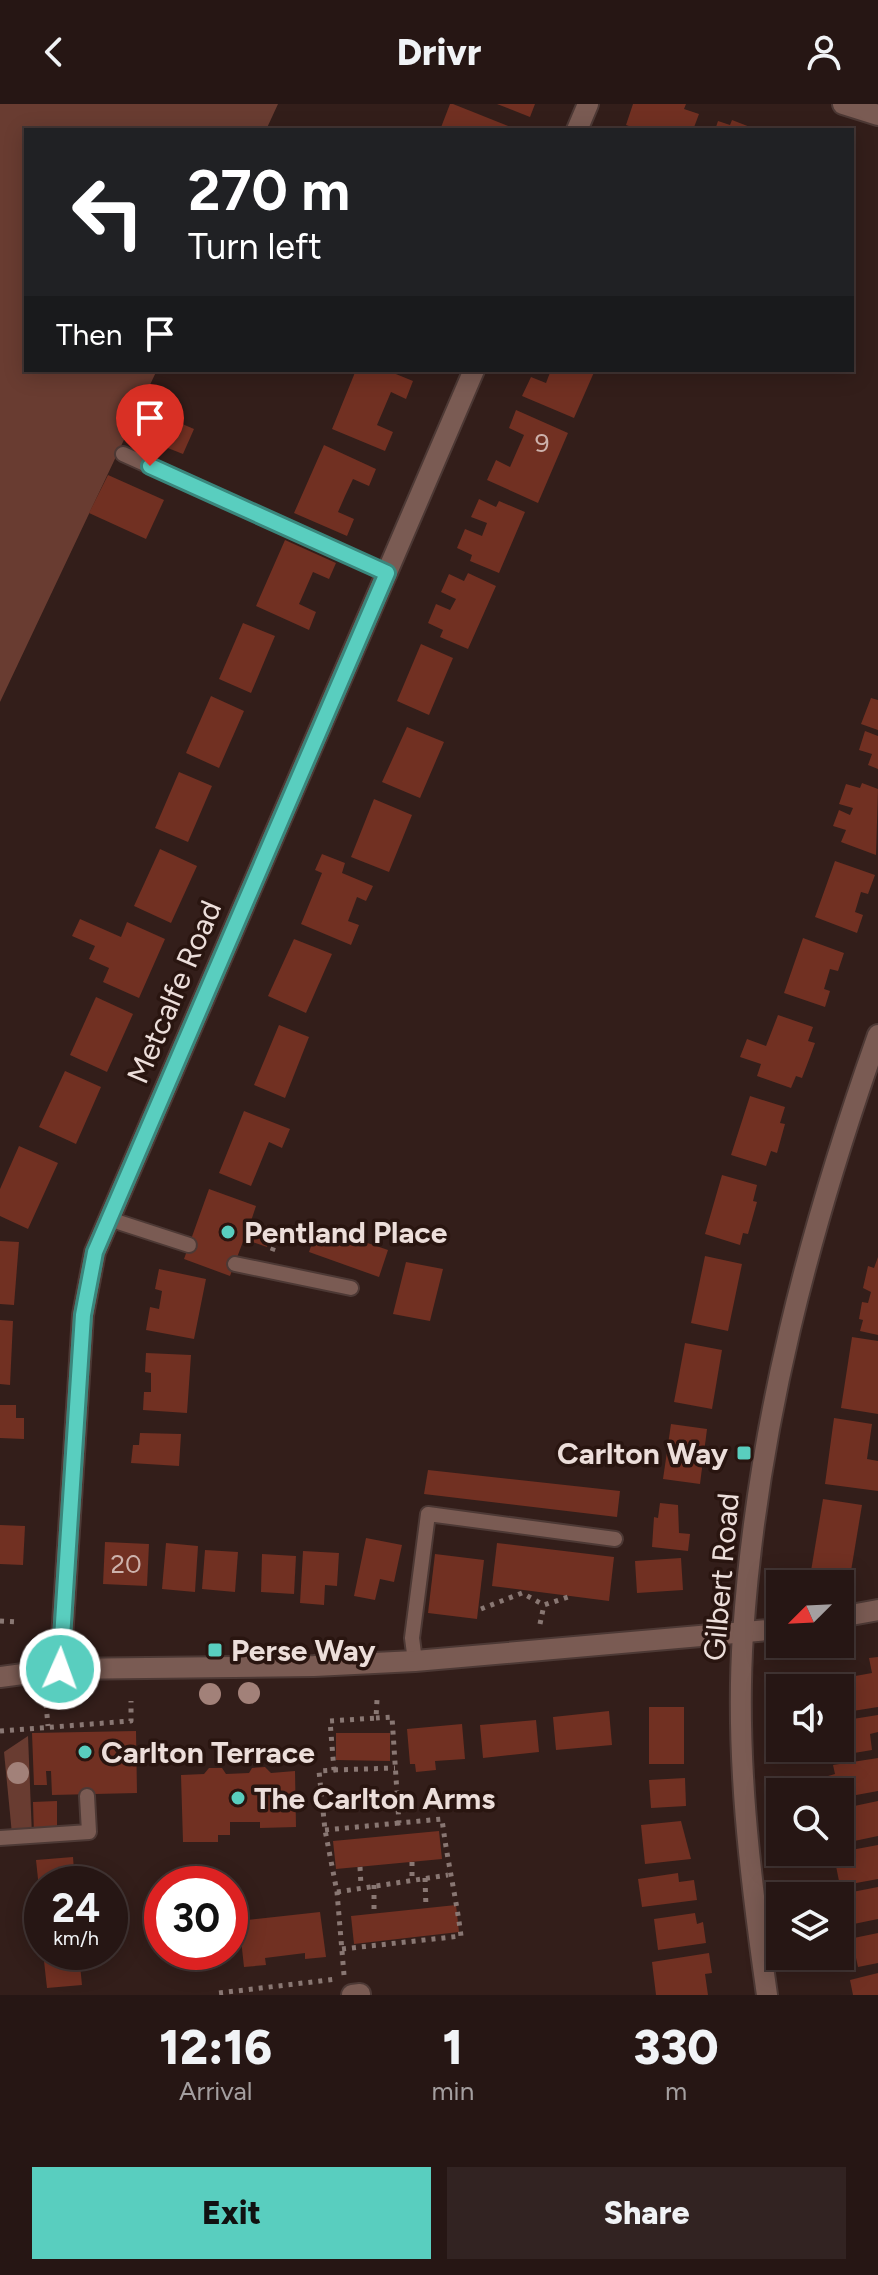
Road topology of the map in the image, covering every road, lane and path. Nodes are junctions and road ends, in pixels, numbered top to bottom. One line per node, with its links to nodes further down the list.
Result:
1 (588, 104): 4 (street)
2 (843, 104): 3 (street)
3 (878, 115)
4 (578, 128)
5 (473, 372): 7 (street, Metcalfe Road)
6 (123, 454): 7 (lane)
7 (387, 573): 9 (street, Metcalfe Road)
8 (878, 1035): 25 (street, Gilbert Road)
9 (109, 1219): 11 (lane); 27 (street, Metcalfe Road)
10 (256, 1224): 13 (path)
11 (189, 1245)
12 (235, 1264): 13 (lane)
13 (265, 1270): 14 (lane)
14 (351, 1288)
15 (615, 1539): 26 (lane)
16 (571, 1596): 17 (path)
17 (544, 1605): 18 (path); 23 (path)
18 (481, 1609)
19 (878, 1610): 20 (street)
20 (854, 1614)
21 (0, 1621): 22 (path)
22 (19, 1622)
23 (540, 1624)
24 (766, 1631): 25 (street)
25 (743, 1634): 26 (street); 54 (street, Gilbert Road)
26 (415, 1661): 27 (street)
27 (60, 1669): 28 (street)
28 (0, 1677)
29 (377, 1700): 32 (path)
30 (131, 1701): 33 (path)
31 (46, 1704): 33 (path)
32 (376, 1718): 35 (path); 36 (path)
33 (48, 1726): 34 (path)
34 (0, 1731)
35 (395, 1768): 36 (path); 38 (path)
36 (334, 1770): 39 (path)
37 (87, 1796): 40 (lane)
38 (399, 1823): 39 (path); 43 (path)
39 (325, 1830): 48 (path)
40 (0, 1838)
41 (412, 1862): 45 (path)
42 (360, 1867): 47 (path)
43 (448, 1875): 44 (path); 51 (path)
44 (425, 1878): 45 (path); 49 (path)
45 (412, 1880): 46 (path)
46 (374, 1885): 47 (path); 50 (path)
47 (361, 1886): 48 (path)
48 (337, 1892): 51 (path)
49 (426, 1908)
50 (374, 1914)
51 (342, 1949): 52 (path)
52 (354, 1986): 53 (path)
53 (219, 1993)
54 (767, 1995)

